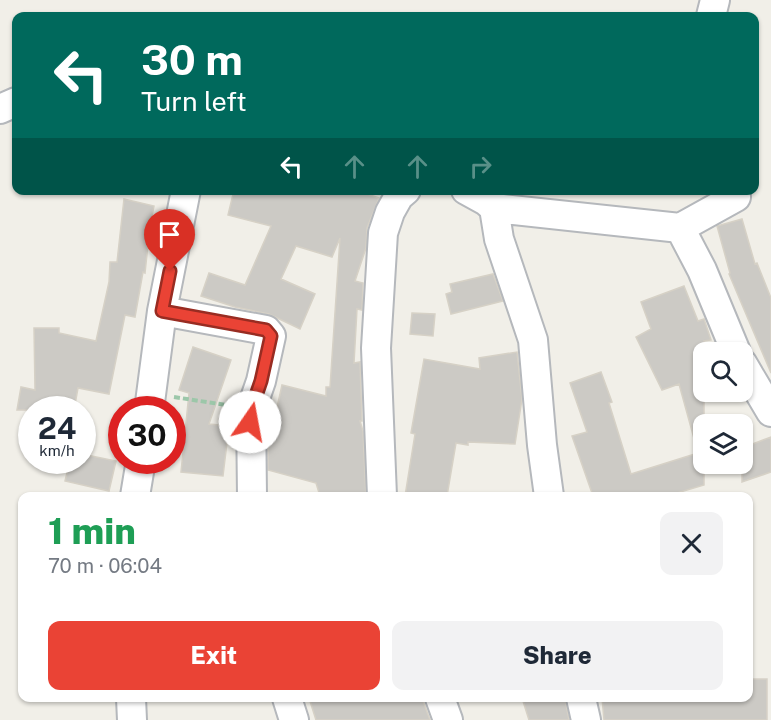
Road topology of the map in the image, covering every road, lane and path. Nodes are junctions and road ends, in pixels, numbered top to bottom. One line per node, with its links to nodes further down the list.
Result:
1 (185, 195): 7 (street)
2 (400, 195): 17 (street)
3 (475, 195): 5 (street)
4 (736, 197): 6 (street)
5 (494, 208): 6 (street); 18 (street)
6 (680, 228): 8 (street)
7 (162, 311): 10 (street); 12 (street)
8 (732, 342)
9 (753, 382): 13 (street)
10 (151, 396)
11 (186, 404): 12 (path)
12 (251, 410): 16 (street)
13 (771, 412)
14 (139, 474): 15 (street)
15 (136, 492)
16 (252, 492)
17 (382, 492)
18 (548, 492)
19 (131, 702): 23 (street)
20 (288, 702): 24 (street)
21 (441, 702): 25 (street)
22 (582, 702): 26 (street)
23 (132, 720)
24 (294, 720)
25 (448, 720)
26 (586, 720)

